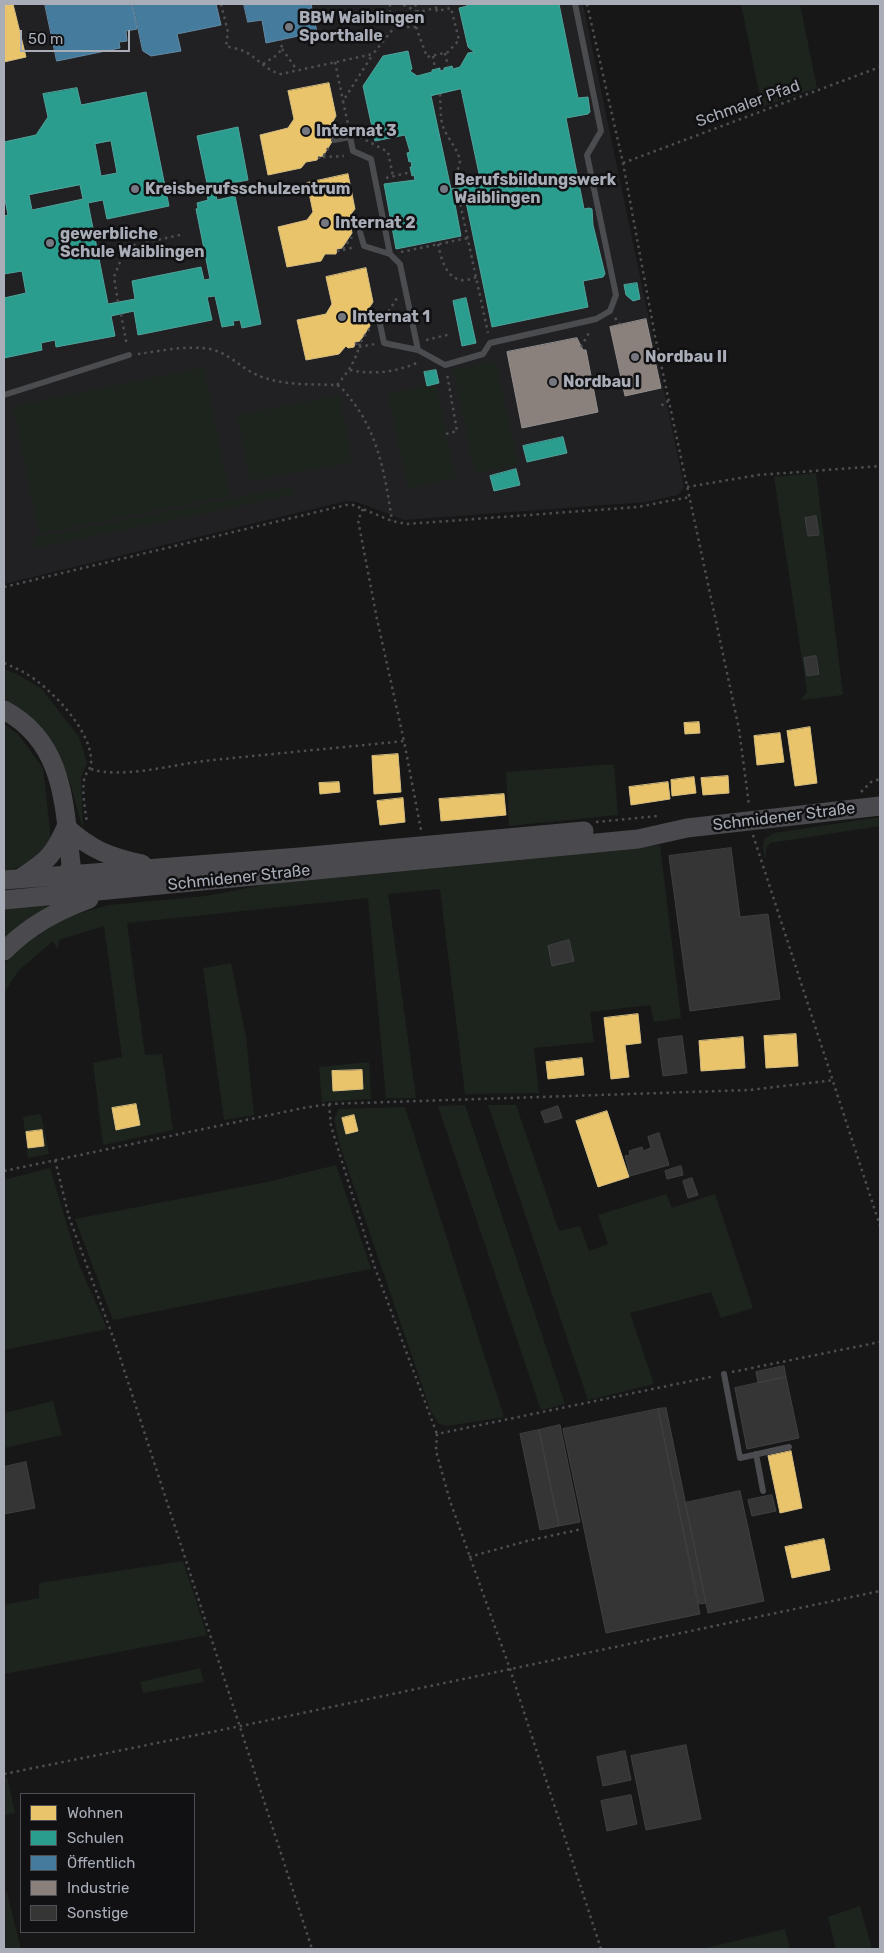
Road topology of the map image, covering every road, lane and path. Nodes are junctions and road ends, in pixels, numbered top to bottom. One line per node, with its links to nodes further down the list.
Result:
1 (221, 4): 18 (path)
2 (390, 4): 10 (path)
3 (402, 4): 9 (path)
4 (415, 4): 9 (path)
5 (435, 4): 8 (path)
6 (575, 4): 44 (lane)
7 (587, 4): 29 (path)
8 (436, 8): 9 (path); 14 (path)
9 (418, 12): 11 (path)
10 (397, 24): 11 (path); 15 (path)
11 (416, 27): 16 (path)
12 (281, 40): 13 (path)
13 (282, 49): 18 (path); 22 (path)
14 (445, 53): 16 (path); 19 (path)
15 (373, 54): 17 (path); 24 (path)
16 (433, 55): 21 (path)
17 (335, 62): 22 (path); 24 (path)
18 (263, 64): 22 (path)
19 (448, 67)
20 (880, 67): 29 (path, Schmaler Pfad)
21 (436, 69)
22 (297, 70)
23 (440, 94): 32 (path)
24 (343, 101): 25 (path)
25 (350, 137): 26 (lane); 39 (lane)
26 (334, 140)
27 (346, 156): 28 (path)
28 (323, 157)
29 (623, 163): 62 (path)
30 (411, 172): 31 (path)
31 (386, 178)
32 (458, 188)
33 (459, 198): 36 (path)
34 (358, 233): 38 (path); 39 (lane)
35 (184, 234): 42 (path)
36 (468, 238): 37 (path); 40 (path)
37 (438, 244): 39 (path); 40 (path)
38 (337, 251)
39 (390, 254): 49 (lane)
40 (476, 277): 51 (path)
41 (396, 299): 45 (path)
42 (118, 302)
43 (121, 314): 56 (path)
44 (596, 319): 51 (lane); 54 (path)
45 (380, 324): 48 (lane)
46 (372, 326): 50 (path)
47 (451, 334): 49 (path)
48 (384, 342): 53 (path); 55 (lane)
49 (416, 342): 55 (lane)
50 (360, 343): 52 (path); 53 (path)
51 (490, 343): 58 (lane)
52 (355, 344)
53 (359, 347): 59 (path)
54 (582, 347)
55 (418, 350): 57 (lane)
56 (129, 355): 60 (path); 61 (lane)
57 (426, 355): 58 (lane); 59 (path)
58 (445, 365): 64 (path)
59 (350, 370): 60 (path)
60 (337, 385): 69 (path)
61 (4, 395)
62 (669, 401): 63 (path); 66 (path)
63 (662, 406)
64 (446, 434)
65 (880, 466): 66 (path)
66 (687, 487): 67 (path)
67 (690, 497): 69 (path); 78 (path)
68 (363, 509): 69 (path); 70 (path); 73 (path)
69 (392, 521)
70 (4, 588)
71 (4, 663): 74 (path)
72 (4, 710): 79 (main road)
73 (404, 741): 74 (path); 81 (path)
74 (91, 770): 80 (path)
75 (880, 779): 76 (path)
76 (859, 794)
77 (880, 806): 78 (main road, Schmidener Straße)
78 (750, 814): 81 (main road, Schmidener Straße); 89 (path)
79 (66, 827): 82 (main road, Schmidener Straße); 83 (main road); 84 (main road)
80 (88, 830)
81 (424, 853): 82 (main road, Schmidener Straße); 85 (main road, Schmidener Straße)
82 (159, 868): 83 (main road, Schmidener Straße)
83 (68, 876): 84 (main road, Schmidener Straße); 86 (main road)
84 (11, 879)
85 (116, 890): 86 (main road, Schmidener Straße); 88 (main road)
86 (53, 896): 87 (main road, Schmidener Straße)
87 (4, 900)
88 (4, 952)
89 (834, 1080): 90 (path); 93 (path)
90 (329, 1104): 91 (path); 96 (path)
91 (55, 1160): 92 (path); 104 (path)
92 (4, 1171)
93 (880, 1226)
94 (880, 1342): 95 (path)
95 (724, 1374): 96 (path); 98 (lane)
96 (437, 1434): 101 (path)
97 (789, 1447): 98 (lane)
98 (756, 1454): 99 (lane)
99 (763, 1491)
100 (582, 1529): 101 (path)
101 (469, 1557): 103 (path)
102 (880, 1591): 103 (path)
103 (510, 1669): 104 (path); 107 (path)
104 (240, 1726): 105 (path); 106 (path)
105 (4, 1774)
106 (312, 1949)
107 (601, 1949)

